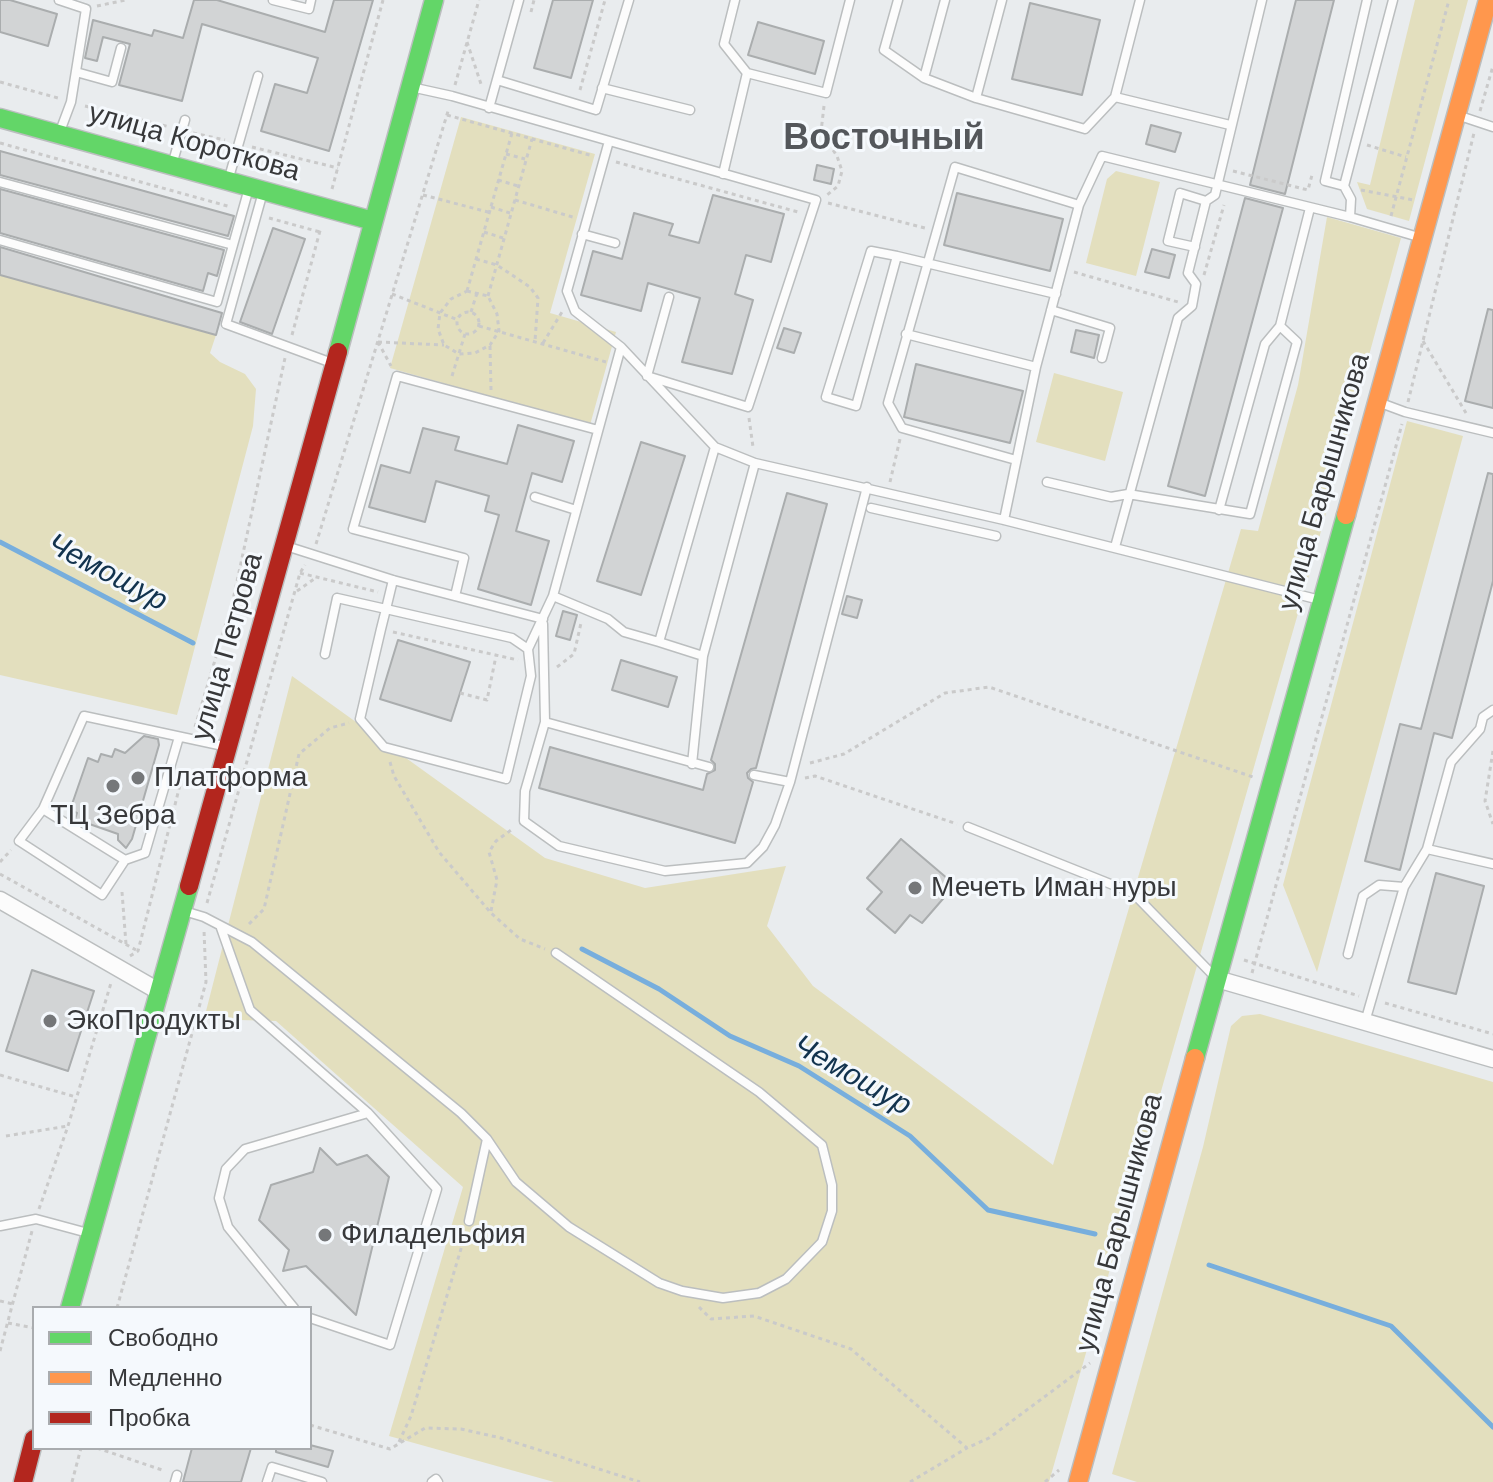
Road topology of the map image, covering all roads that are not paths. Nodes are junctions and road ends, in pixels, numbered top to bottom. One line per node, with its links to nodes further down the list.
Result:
1 (59, 0): 18 (lane)
2 (273, 0): 3 (lane)
3 (311, 0)
4 (434, 0): 23 (street, улица Петрова)
5 (519, 0): 22 (lane)
6 (629, 0): 24 (lane)
7 (735, 0): 19 (lane)
8 (850, 0): 19 (lane)
9 (898, 0): 21 (lane)
10 (945, 0): 21 (lane)
11 (1002, 0): 26 (lane)
12 (1140, 0): 25 (lane)
13 (1262, 0): 32 (lane)
14 (1367, 0): 41 (lane)
15 (1393, 0): 41 (lane)
16 (1488, 0): 29 (street, улица Барышникова)
17 (121, 48): 18 (lane)
18 (76, 72): 34 (lane)
19 (747, 73): 37 (lane)
20 (258, 76): 38 (lane)
21 (924, 78): 26 (lane)
22 (497, 80): 24 (lane); 27 (lane)
23 (410, 87): 27 (lane); 47 (street, улица Петрова)
24 (602, 88): 28 (lane)
25 (1115, 97): 26 (lane); 32 (lane)
26 (976, 98)
27 (489, 108): 35 (lane)
28 (690, 110)
29 (1456, 115): 33 (lane); 49 (street, улица Барышникова)
30 (0, 118): 34 (street, улица Короткова)
31 (185, 120): 36 (lane)
32 (1230, 125): 40 (lane)
33 (1493, 127)
34 (59, 134): 36 (street, улица Короткова)
35 (609, 141): 37 (lane); 48 (lane)
36 (172, 166): 38 (street, улица Короткова)
37 (723, 174): 65 (lane)
38 (228, 181): 42 (street, улица Короткова)
39 (0, 182): 52 (lane)
40 (1217, 186): 43 (lane); 44 (lane); 45 (lane)
41 (1344, 186): 46 (lane)
42 (256, 189): 47 (street, улица Короткова); 52 (lane); 63 (lane)
43 (1206, 201): 53 (lane); 53 (lane)
44 (1079, 205): 55 (lane); 56 (lane)
45 (1310, 208): 46 (lane); 59 (lane)
46 (1350, 217): 49 (lane)
47 (373, 221): 63 (street, улица Петрова)
48 (582, 234): 51 (lane); 61 (lane)
49 (1423, 239): 66 (street, улица Барышникова)
50 (0, 240): 52 (lane)
51 (615, 243)
52 (233, 245)
53 (1195, 247): 74 (lane)
54 (897, 256): 54 (lane); 55 (lane)
55 (927, 263): 56 (lane); 60 (lane)
56 (1056, 294): 58 (lane)
57 (669, 297): 65 (lane)
58 (1051, 310): 62 (lane); 64 (lane)
59 (1280, 326): 79 (lane); 79 (lane)
60 (906, 334): 64 (lane); 70 (lane)
61 (621, 347): 65 (lane); 67 (lane)
62 (1102, 358)
63 (334, 364): 83 (street, улица Петрова)
64 (1036, 367): 70 (lane)
65 (647, 376): 69 (lane)
66 (1377, 401): 68 (lane); 88 (street, улица Барышникова)
67 (598, 430): 78 (lane); 86 (lane)
68 (1493, 433)
69 (715, 447): 71 (lane); 91 (lane)
70 (1016, 460): 80 (lane)
71 (755, 463): 73 (lane); 94 (lane)
72 (1047, 482): 74 (lane)
73 (867, 487): 76 (lane); 102 (lane)
74 (1128, 494): 79 (lane); 84 (lane)
75 (535, 497): 78 (lane)
76 (938, 504): 80 (lane); 81 (lane)
77 (871, 508): 81 (lane)
78 (576, 510): 87 (lane)
79 (1219, 510)
80 (1004, 520): 84 (lane)
81 (934, 522): 82 (lane)
82 (996, 536)
83 (285, 546): 85 (lane); 98 (street, улица Петрова)
84 (1115, 547): 88 (lane)
85 (393, 580): 86 (lane); 89 (lane)
86 (455, 596): 90 (lane)
87 (553, 596): 90 (lane); 91 (lane)
88 (1320, 600): 114 (street, улица Барышникова)
89 (386, 609): 92 (lane); 92 (lane); 93 (lane)
90 (543, 619): 92 (lane); 96 (lane)
91 (659, 642): 94 (lane)
92 (528, 649)
93 (325, 654)
94 (703, 656): 99 (lane)
95 (1493, 710): 105 (lane)
96 (545, 722): 99 (lane); 102 (lane)
97 (179, 737): 98 (lane); 103 (lane); 106 (lane)
98 (229, 747): 110 (street, улица Петрова)
99 (692, 764): 100 (lane)
100 (709, 767)
101 (754, 775): 102 (lane)
102 (790, 782)
103 (43, 809): 106 (lane); 106 (lane)
104 (968, 827): 114 (lane)
105 (1427, 849): 107 (lane); 108 (lane)
106 (122, 864)
107 (1493, 864)
108 (1404, 887): 113 (lane); 116 (lane)
109 (0, 900): 115 (street)
110 (183, 910): 111 (lane); 115 (street, улица Петрова)
111 (221, 928): 118 (lane); 119 (lane)
112 (556, 953): 119 (lane)
113 (1348, 954)
114 (1217, 979): 116 (street); 130 (street, улица Барышникова)
115 (160, 992): 122 (street, улица Петрова)
116 (1365, 1022): 117 (street)
117 (1493, 1059)
118 (368, 1113): 124 (lane); 125 (lane)
119 (487, 1139): 120 (lane)
120 (469, 1221)
121 (0, 1226): 122 (lane)
122 (93, 1234): 123 (street, улица Петрова)
123 (71, 1306)
124 (292, 1306)
125 (312, 1319)
126 (32, 1447): 127 (street)
127 (23, 1482)
128 (267, 1482): 129 (lane)
129 (322, 1482)
130 (1078, 1482)

